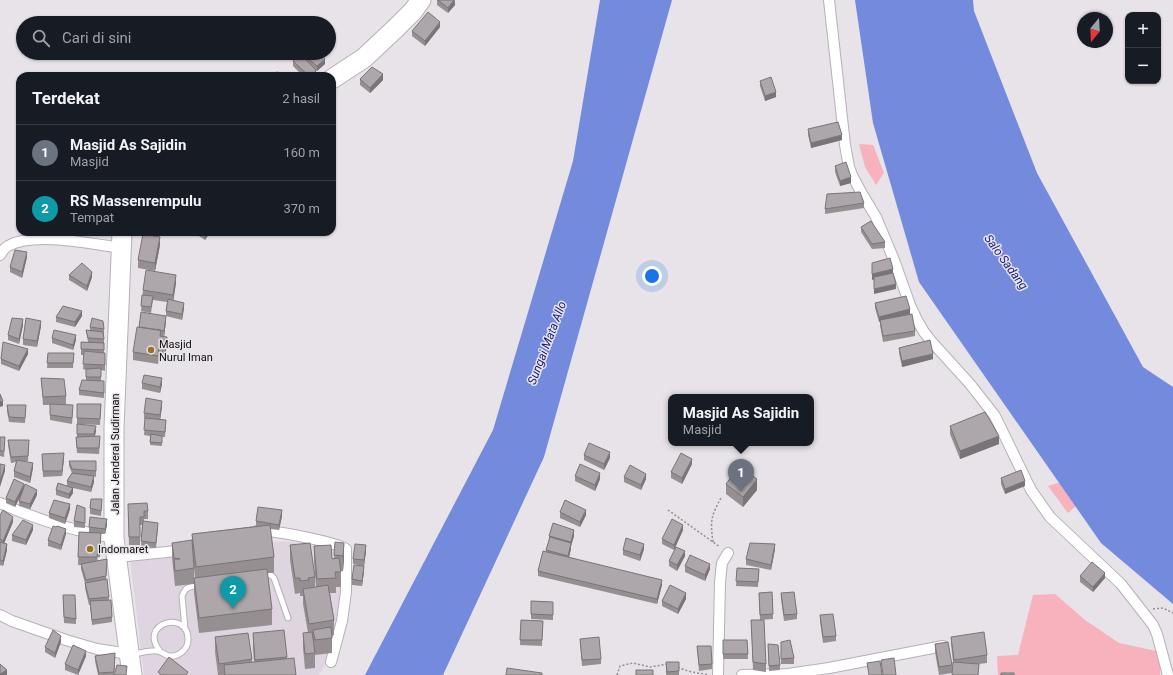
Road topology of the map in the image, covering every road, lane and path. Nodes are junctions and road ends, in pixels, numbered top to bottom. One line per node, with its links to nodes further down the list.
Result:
1 (421, 0): 3 (highway)
2 (829, 0): 17 (street)
3 (336, 76)
4 (121, 240): 5 (street); 10 (highway, Jalan Jenderal Sudirman)
5 (0, 254)
6 (722, 496): 11 (path)
7 (0, 503): 10 (street)
8 (668, 510): 11 (path)
9 (251, 532): 25 (street)
10 (114, 538): 14 (highway, Jalan Jenderal Sudirman)
11 (713, 542): 13 (path)
12 (191, 547): 14 (street)
13 (728, 553): 31 (street)
14 (117, 557): 24 (highway, Jalan Jenderal Sudirman)
15 (258, 576): 20 (lane)
16 (203, 585): 21 (lane)
17 (1141, 610): 18 (path); 33 (street)
18 (1173, 613)
19 (0, 615): 24 (street)
20 (288, 618)
21 (185, 628): 23 (lane); 23 (lane)
22 (943, 646): 32 (street)
23 (160, 651): 24 (lane)
24 (125, 653): 28 (highway, Jalan Jenderal Sudirman)
25 (331, 662)
26 (672, 663): 29 (path)
27 (677, 666): 30 (path)
28 (132, 675)
29 (617, 675)
30 (712, 675)
31 (718, 675)
32 (742, 675)
33 (1168, 675)

